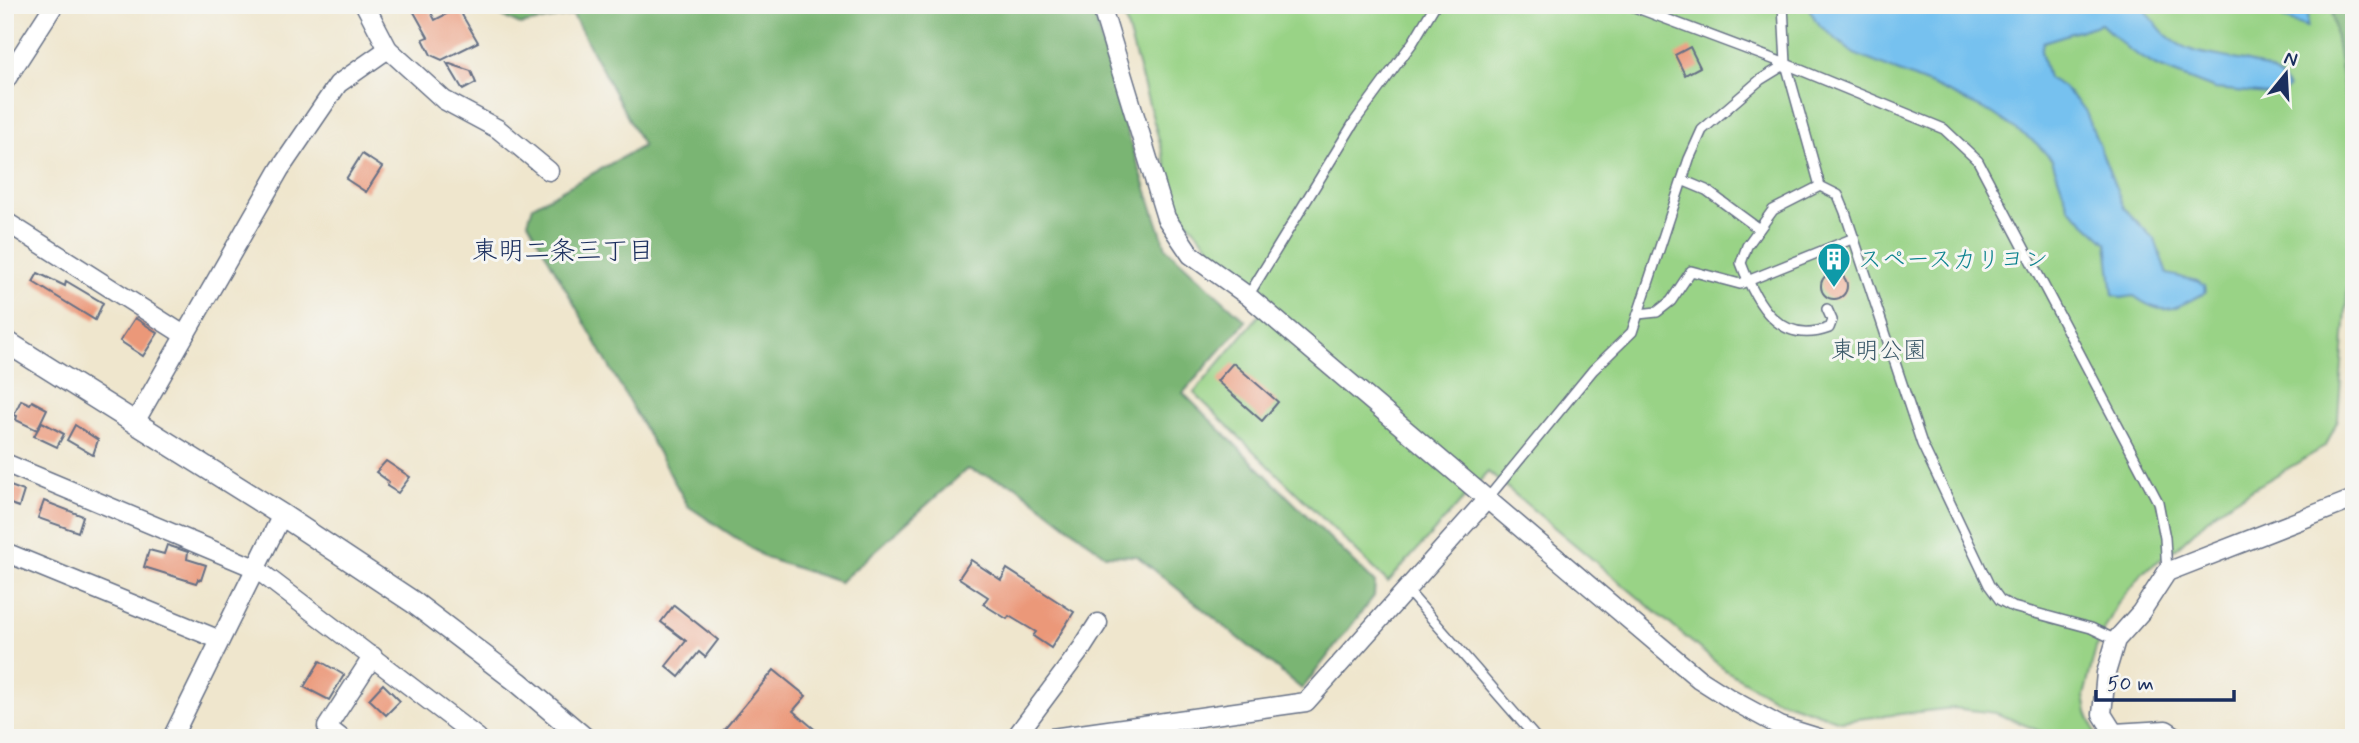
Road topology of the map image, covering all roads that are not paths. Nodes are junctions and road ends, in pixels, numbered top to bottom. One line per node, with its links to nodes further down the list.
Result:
1 (54, 5): 9 (street)
2 (365, 5): 7 (street)
3 (1101, 5): 17 (street)
4 (1435, 5): 17 (lane)
5 (1629, 5): 8 (lane)
6 (1783, 5): 8 (lane)
7 (388, 49): 10 (street); 20 (street)
8 (1786, 64): 11 (lane); 12 (lane); 29 (lane)
9 (5, 81)
10 (550, 171)
11 (1682, 180): 14 (lane); 19 (lane)
12 (1820, 186): 14 (lane); 15 (lane)
13 (5, 221): 20 (street)
14 (1759, 229): 16 (lane)
15 (1854, 238): 16 (lane); 33 (lane)
16 (1748, 281): 18 (lane); 19 (lane)
17 (1248, 296): 24 (street)
18 (1827, 309)
19 (1638, 314): 24 (lane)
20 (184, 335): 22 (street)
21 (5, 341): 22 (street)
22 (135, 422): 26 (street)
23 (5, 463): 28 (street)
24 (1488, 498): 30 (street); 43 (street)
25 (2354, 499): 29 (street)
26 (282, 515): 28 (street); 39 (street)
27 (5, 552): 32 (street)
28 (255, 569): 32 (street); 34 (street)
29 (2167, 572): 33 (street)
30 (1406, 589): 41 (street); 42 (lane)
31 (1098, 622): 40 (street)
32 (220, 640): 36 (street)
33 (2116, 640): 35 (street)
34 (373, 656): 37 (street); 38 (street)
35 (2114, 735): 44 (street)
36 (172, 738)
37 (341, 738)
38 (478, 738)
39 (584, 738)
40 (1015, 738)
41 (1052, 738)
42 (1536, 738)
43 (1819, 738)
44 (2178, 738)

